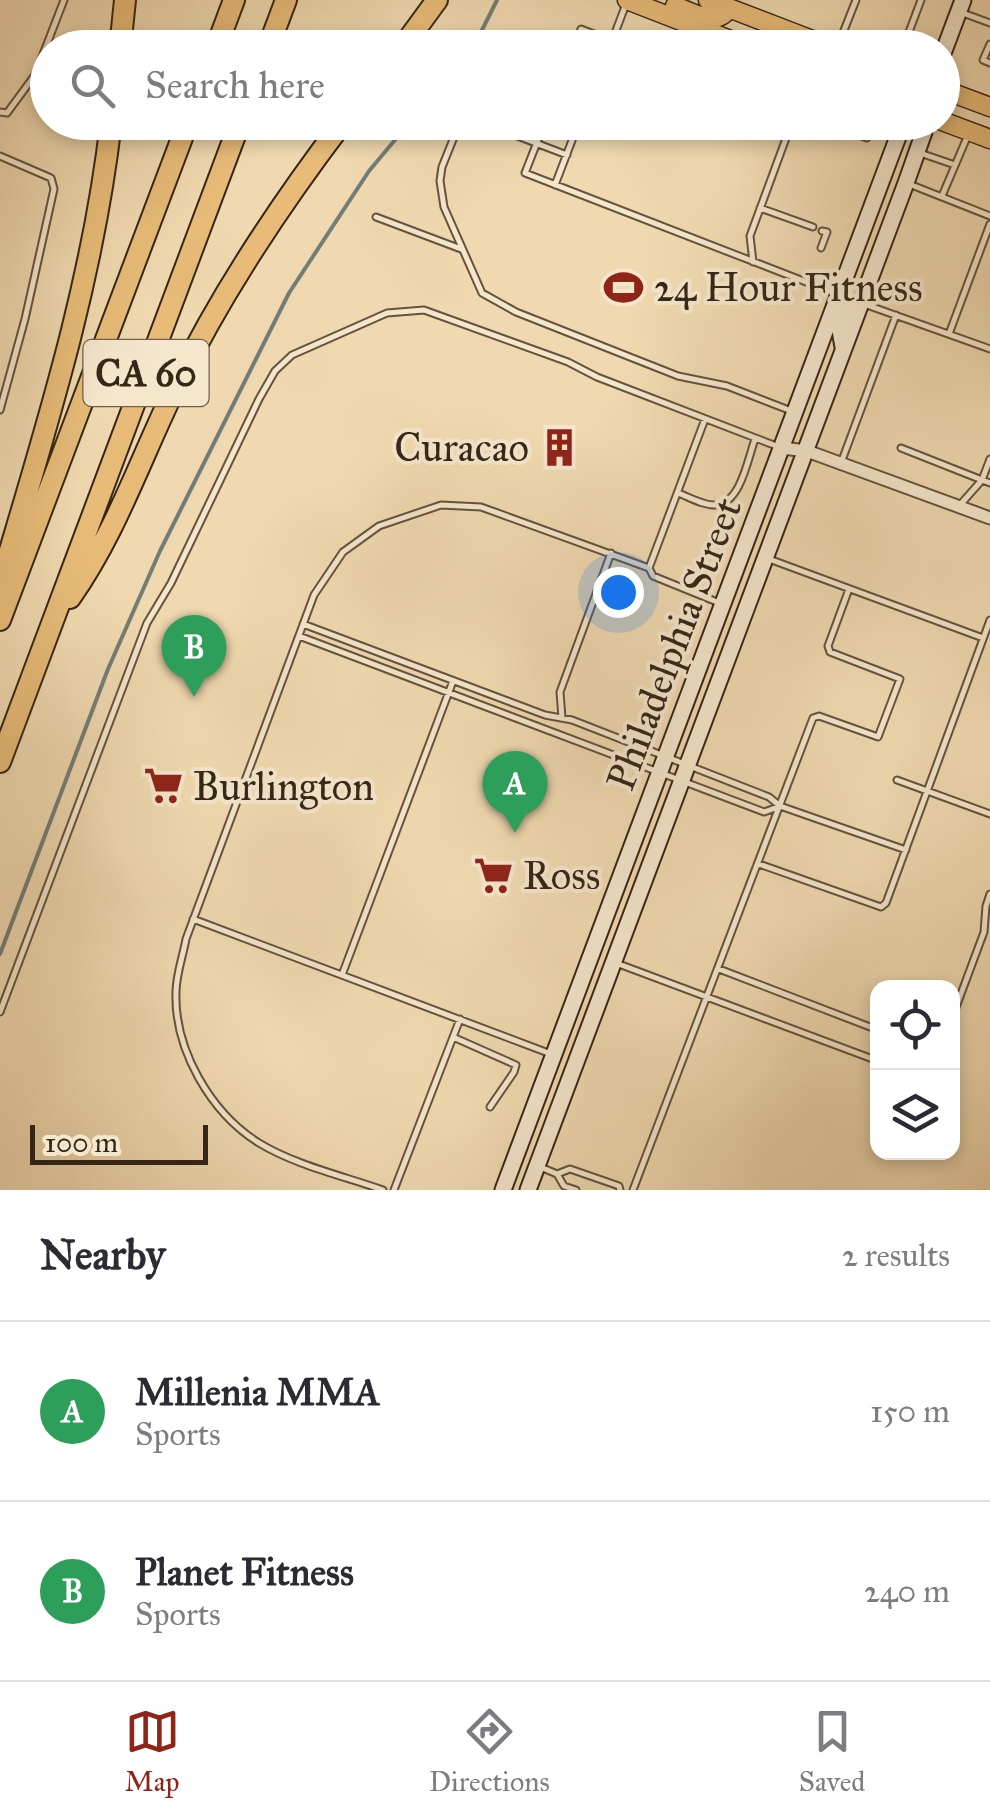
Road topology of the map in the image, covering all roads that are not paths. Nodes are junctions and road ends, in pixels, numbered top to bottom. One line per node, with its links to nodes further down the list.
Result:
1 (64, 0): 14 (lane)
2 (125, 0): 15 (highway)
3 (234, 0): 16 (highway)
4 (286, 0): 17 (highway)
5 (438, 0): 18 (highway)
6 (627, 0): 19 (lane); 20 (main road)
7 (656, 0): 11 (main road)
8 (708, 0): 11 (main road)
9 (856, 0): 22 (lane)
10 (921, 0): 23 (lane)
11 (730, 4): 21 (main road)
12 (961, 6): 13 (lane); 24 (main road)
13 (990, 23)
14 (52, 30)
15 (122, 30)
16 (223, 30)
17 (275, 30)
18 (416, 30)
19 (615, 30)
20 (695, 30)
21 (792, 30)
22 (843, 30)
23 (910, 30)
24 (952, 30)
25 (990, 44): 26 (lane)
26 (990, 62)
27 (30, 81): 30 (lane)
28 (960, 97): 29 (main road)
29 (990, 108)
30 (0, 112)
31 (960, 128): 32 (main road)
32 (970, 131): 33 (main road); 49 (lane)
33 (990, 139)
34 (109, 140): 85 (highway)
35 (181, 140): 88 (highway, CA 60)
36 (233, 140): 90 (highway, CA 60)
37 (331, 140): 90 (highway)
38 (453, 140): 60 (lane)
39 (526, 140): 45 (lane)
40 (537, 140): 45 (lane)
41 (572, 140): 47 (lane)
42 (785, 140): 53 (lane)
43 (897, 140): 62 (main road, Philadelphia Street)
44 (922, 140): 46 (main road, Philadelphia Street)
45 (536, 144): 47 (lane); 51 (lane)
46 (918, 152): 49 (lane); 50 (main road, Philadelphia Street)
47 (567, 155): 51 (lane)
48 (0, 156): 68 (lane)
49 (955, 165): 52 (lane)
50 (906, 183): 52 (lane); 63 (main road, Philadelphia Street)
51 (555, 185): 61 (lane)
52 (942, 196): 54 (lane)
53 (760, 208): 57 (lane); 61 (lane)
54 (990, 216)
55 (376, 217): 60 (lane)
56 (990, 224): 65 (lane)
57 (813, 228)
58 (822, 231): 59 (lane)
59 (821, 248)
60 (461, 249): 69 (lane)
61 (753, 262): 62 (lane)
62 (839, 295): 67 (main road); 69 (main road, Philadelphia Street)
63 (861, 303): 64 (lane); 67 (main road, Philadelphia Street)
64 (896, 316): 65 (lane); 76 (lane)
65 (949, 334): 66 (lane)
66 (990, 349)
67 (844, 351): 74 (main road, Philadelphia Street)
68 (0, 410)
69 (795, 412): 72 (main road, Philadelphia Street)
70 (705, 419): 71 (lane); 79 (lane); 113 (lane)
71 (756, 438): 72 (lane); 79 (lane)
72 (782, 448): 74 (street); 87 (main road, Philadelphia Street)
73 (901, 448): 77 (lane)
74 (807, 450): 76 (street); 83 (main road, Philadelphia Street)
75 (990, 460): 77 (lane)
76 (841, 463): 80 (street)
77 (982, 480): 78 (lane); 80 (lane)
78 (990, 483)
79 (678, 492): 84 (lane)
80 (959, 506): 81 (street)
81 (990, 518)
82 (610, 554): 84 (lane); 91 (lane); 96 (lane)
83 (766, 558): 86 (lane); 99 (main road, Philadelphia Street)
84 (649, 568): 87 (lane)
85 (0, 584)
86 (849, 589): 93 (lane); 102 (lane)
87 (724, 605): 98 (main road, Philadelphia Street)
88 (0, 620)
89 (990, 620): 93 (lane)
90 (52, 624): 97 (highway, CA 60)
91 (303, 624): 92 (lane); 94 (lane)
92 (299, 636): 95 (lane); 107 (lane)
93 (984, 638): 101 (lane)
94 (454, 681): 95 (lane); 96 (lane)
95 (449, 694): 98 (lane); 110 (lane)
96 (562, 718): 98 (lane)
97 (0, 762)
98 (663, 765): 99 (lane); 99 (lane); 117 (main road, Philadelphia Street)
99 (684, 773): 102 (lane); 102 (lane); 108 (main road, Philadelphia Street)
100 (898, 780): 101 (lane)
101 (928, 791): 103 (lane); 104 (lane)
102 (780, 806): 104 (lane); 105 (lane)
103 (990, 814)
104 (906, 850): 105 (lane)
105 (759, 863): 109 (lane)
106 (990, 894): 112 (lane)
107 (193, 920): 110 (lane); 123 (lane)
108 (613, 962): 111 (lane); 119 (main road, Philadelphia Street)
109 (719, 970): 111 (lane); 115 (lane)
110 (342, 975): 114 (lane)
111 (705, 996): 118 (lane); 129 (lane)
112 (960, 996)
113 (0, 1012)
114 (460, 1019): 116 (lane); 117 (lane)
115 (870, 1027)
116 (453, 1036): 120 (lane); 124 (lane)
117 (554, 1055): 119 (main road); 125 (main road, Philadelphia Street)
118 (870, 1058)
119 (564, 1092): 121 (main road, Philadelphia Street)
120 (490, 1107)
121 (537, 1166): 122 (lane); 126 (main road, Philadelphia Street)
122 (558, 1174): 127 (lane); 128 (lane)
123 (383, 1190)
124 (394, 1190)
125 (503, 1190)
126 (528, 1190)
127 (576, 1190)
128 (620, 1190)
129 (633, 1190)

